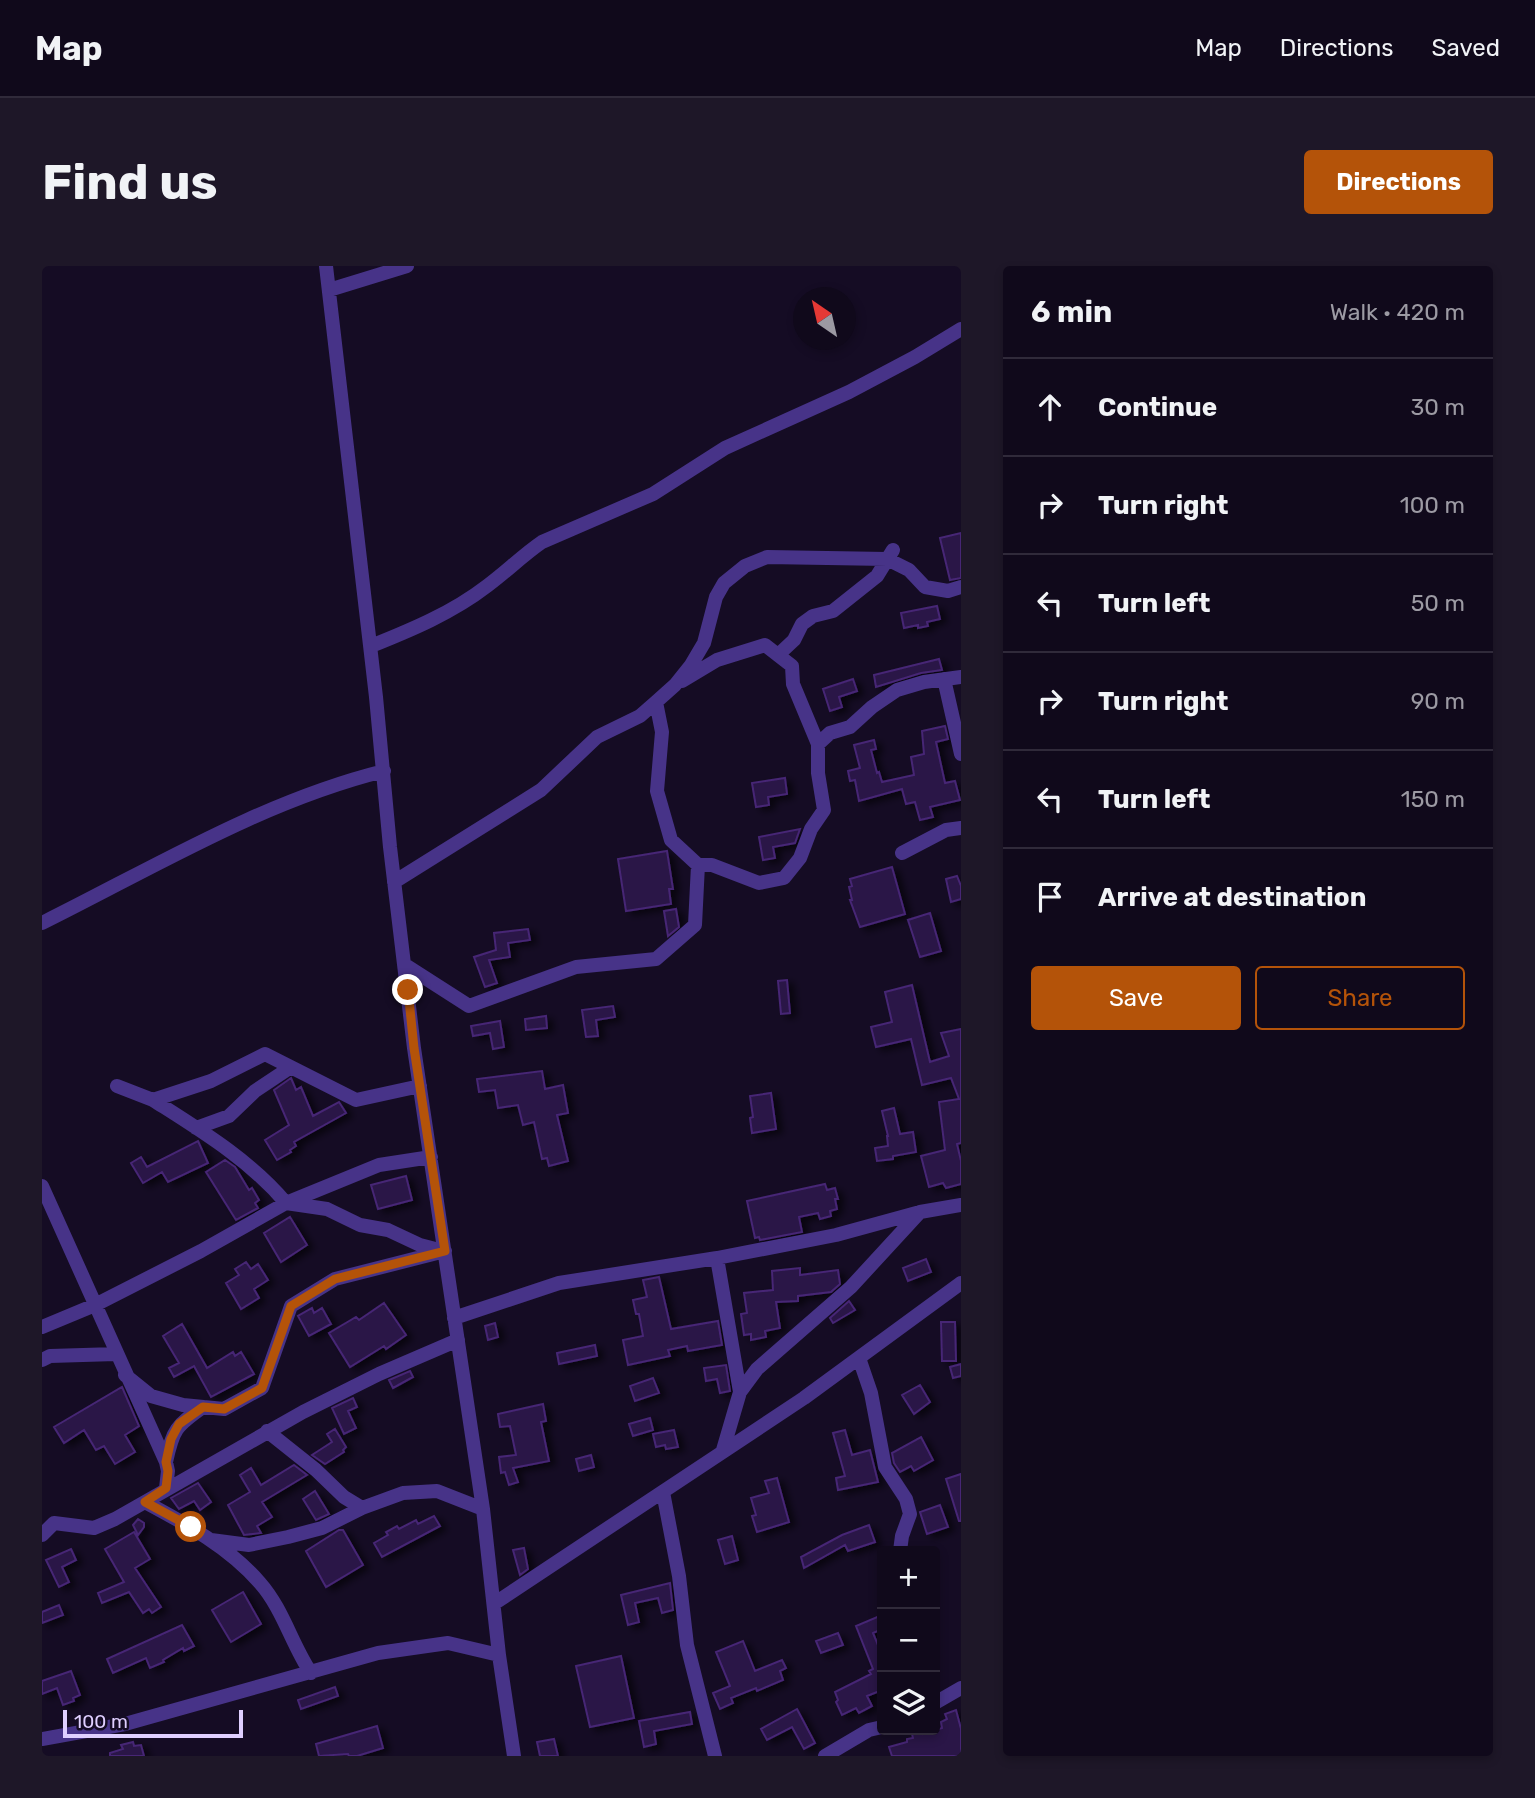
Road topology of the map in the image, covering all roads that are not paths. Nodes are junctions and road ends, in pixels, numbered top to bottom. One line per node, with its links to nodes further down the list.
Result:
1 (326, 266): 3 (street)
2 (407, 266): 3 (street)
3 (329, 290): 7 (street)
4 (961, 328): 7 (street)
5 (890, 554): 6 (street); 8 (street); 11 (street)
6 (961, 587)
7 (370, 646): 15 (street)
8 (778, 655): 11 (street); 13 (street)
9 (961, 677): 10 (street)
10 (944, 679): 13 (street); 14 (street)
11 (675, 685): 12 (street)
12 (656, 702): 18 (street); 19 (street)
13 (818, 744): 18 (street)
14 (961, 754)
15 (384, 771): 19 (street); 20 (street)
16 (960, 824): 17 (street)
17 (902, 853)
18 (698, 864): 21 (street)
19 (394, 882): 21 (street)
20 (42, 923)
21 (405, 965): 24 (street)
22 (291, 1067): 24 (street); 25 (street); 26 (street)
23 (117, 1086): 25 (street)
24 (420, 1086): 27 (street)
25 (153, 1100): 26 (street)
26 (196, 1128): 29 (street)
27 (431, 1157): 29 (street); 32 (street)
28 (42, 1186): 35 (street)
29 (286, 1203): 32 (street); 35 (street)
30 (961, 1205): 31 (street)
31 (920, 1212): 33 (street); 43 (street)
32 (445, 1251): 36 (street); 44 (street)
33 (718, 1258): 36 (street); 43 (street)
34 (961, 1283): 40 (street)
35 (95, 1305): 37 (street); 39 (street)
36 (454, 1318): 38 (street)
37 (42, 1327)
38 (457, 1340): 45 (street); 52 (street)
39 (117, 1354): 41 (street); 42 (street)
40 (859, 1358): 46 (street); 55 (street)
41 (42, 1360)
42 (125, 1375): 44 (street); 47 (street)
43 (740, 1392): 46 (street)
44 (203, 1407): 47 (street)
45 (267, 1431): 48 (street); 51 (street)
46 (723, 1450): 49 (street)
47 (166, 1462): 48 (street)
48 (166, 1488): 50 (street)
49 (663, 1492): 56 (street); 64 (street)
50 (145, 1502): 53 (street); 54 (street)
51 (362, 1508): 52 (street); 54 (street)
52 (483, 1509): 56 (street)
53 (42, 1535)
54 (211, 1540): 58 (street)
55 (901, 1546)
56 (495, 1603): 57 (street)
57 (499, 1655): 58 (street); 63 (street)
58 (312, 1673): 62 (street)
59 (961, 1688): 60 (street)
60 (940, 1700)
61 (877, 1728): 65 (street)
62 (42, 1739)
63 (514, 1756)
64 (715, 1756)
65 (825, 1756)

